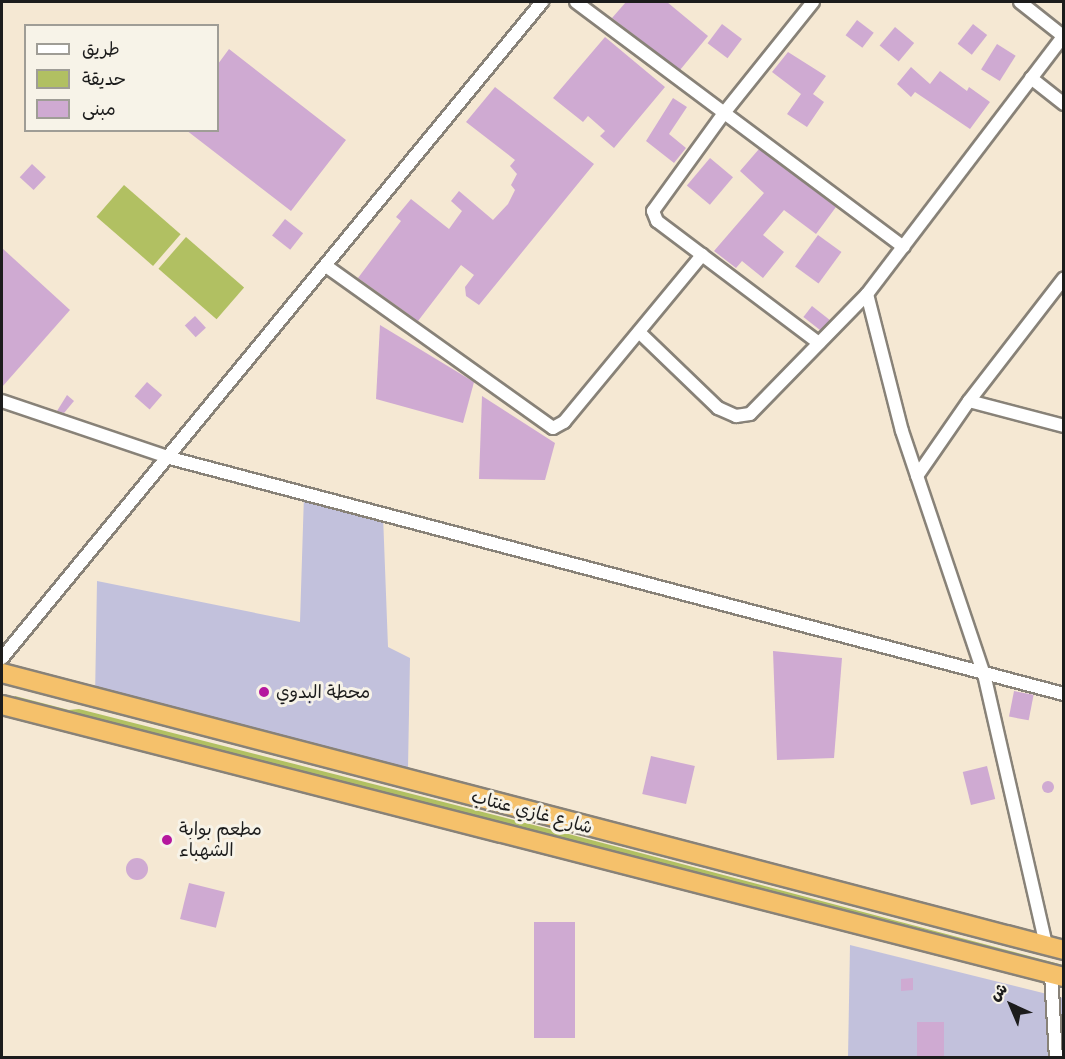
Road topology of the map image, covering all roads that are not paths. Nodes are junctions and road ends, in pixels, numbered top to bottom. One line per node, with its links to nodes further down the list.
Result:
1 (542, 2): 11 (street)
2 (576, 2): 8 (street)
3 (813, 2): 8 (street)
4 (1020, 2): 5 (street)
5 (1063, 35): 6 (street)
6 (1031, 78): 7 (street); 9 (street)
7 (1064, 104)
8 (724, 113): 9 (street); 10 (street)
9 (903, 247): 13 (street)
10 (702, 255): 14 (street); 15 (street)
11 (326, 266): 14 (street); 19 (street)
12 (1064, 278): 16 (street)
13 (867, 294): 15 (street); 20 (street)
14 (639, 332): 15 (street)
15 (819, 343)
16 (969, 400): 18 (street); 20 (street)
17 (2, 401): 19 (street)
18 (1064, 426)
19 (170, 458): 21 (street); 23 (street)
20 (917, 476): 23 (street)
21 (2, 658)
22 (2, 673): 26 (highway, شارع غازي عنتاب)
23 (984, 674): 24 (street); 26 (street)
24 (1064, 694)
25 (2, 705): 27 (highway)
26 (1055, 948)
27 (1057, 976): 28 (street)
28 (1056, 1058)

